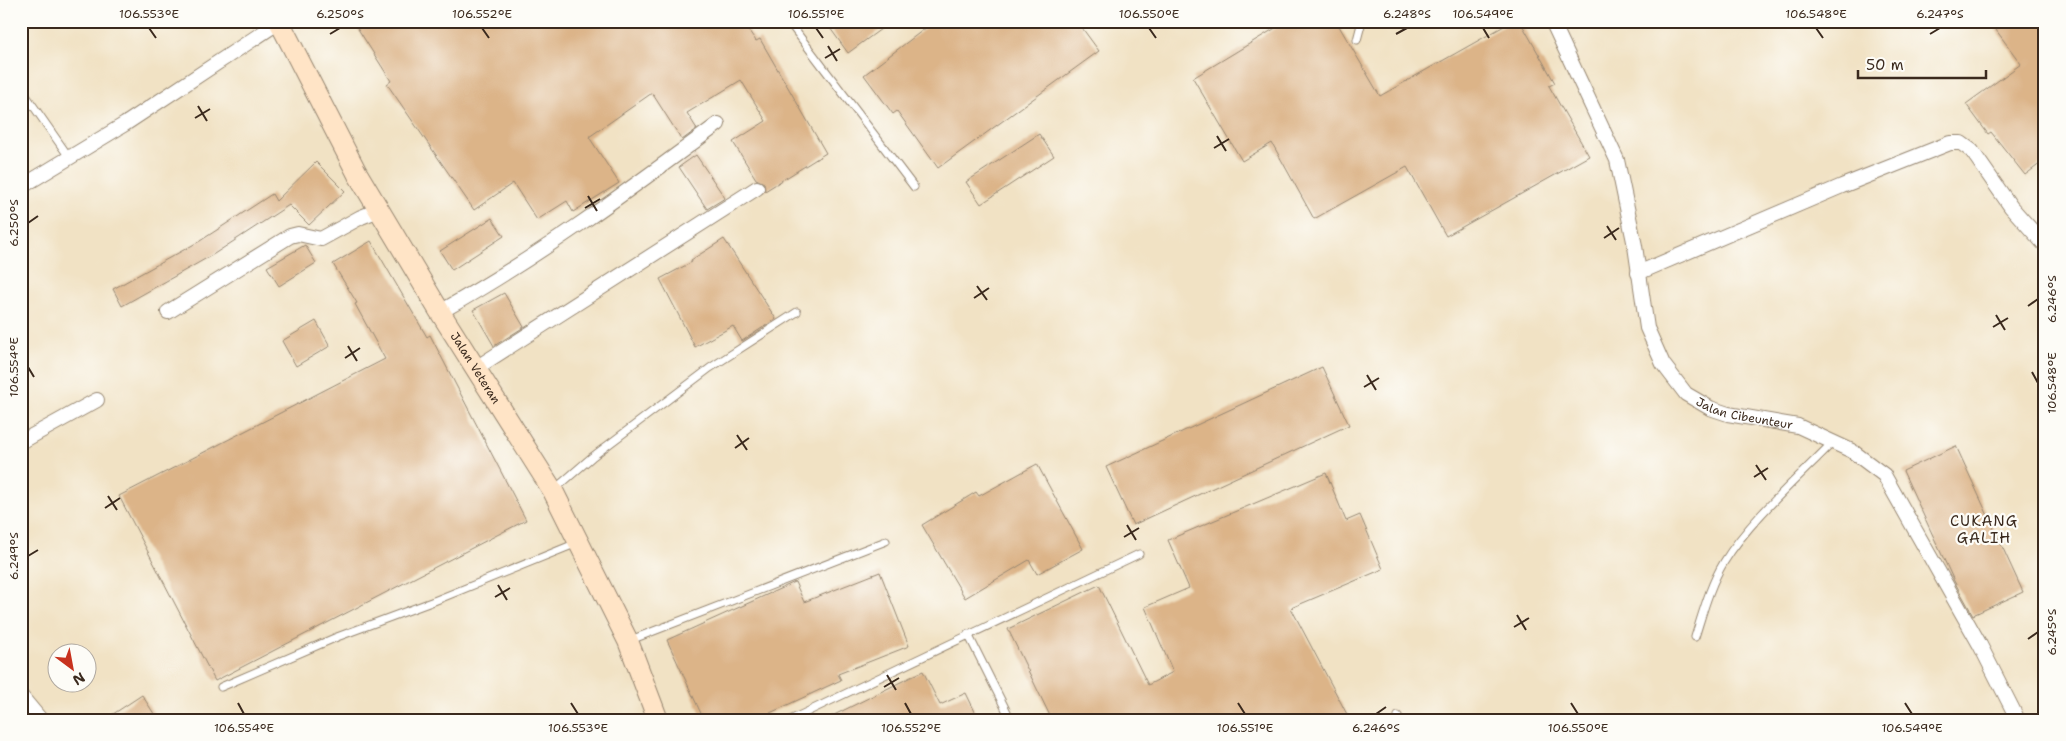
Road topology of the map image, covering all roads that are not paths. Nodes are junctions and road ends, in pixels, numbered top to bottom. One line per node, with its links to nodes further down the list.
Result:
1 (788, 21): 10 (lane)
2 (1362, 21): 5 (lane)
3 (1552, 21): 14 (street, Jalan Cibeunteur)
4 (279, 22): 8 (street); 12 (main road, Jalan Veteran)
5 (1357, 40)
6 (27, 97): 8 (lane)
7 (718, 124): 16 (street)
8 (69, 158): 9 (street)
9 (21, 187)
10 (914, 187)
11 (757, 188): 18 (street)
12 (379, 210): 15 (street); 16 (main road, Jalan Veteran)
13 (2041, 237): 14 (street)
14 (1638, 273): 21 (street, Jalan Cibeunteur)
15 (168, 312)
16 (440, 312): 18 (main road, Jalan Veteran)
17 (797, 312): 22 (lane)
18 (476, 368): 22 (main road, Jalan Veteran)
19 (97, 400): 20 (street)
20 (21, 442)
21 (1833, 442): 27 (lane); 35 (street, Jalan Cibeunteur)
22 (553, 491): 24 (main road, Jalan Veteran)
23 (886, 540): 28 (lane)
24 (579, 542): 28 (main road, Jalan Veteran); 29 (lane)
25 (1139, 554): 26 (lane)
26 (968, 634): 33 (lane); 34 (lane)
27 (1696, 637)
28 (628, 641): 32 (main road, Jalan Veteran)
29 (221, 687)
30 (21, 696): 31 (street)
31 (41, 720)
32 (658, 720)
33 (790, 720)
34 (1011, 720)
35 (2018, 720)

